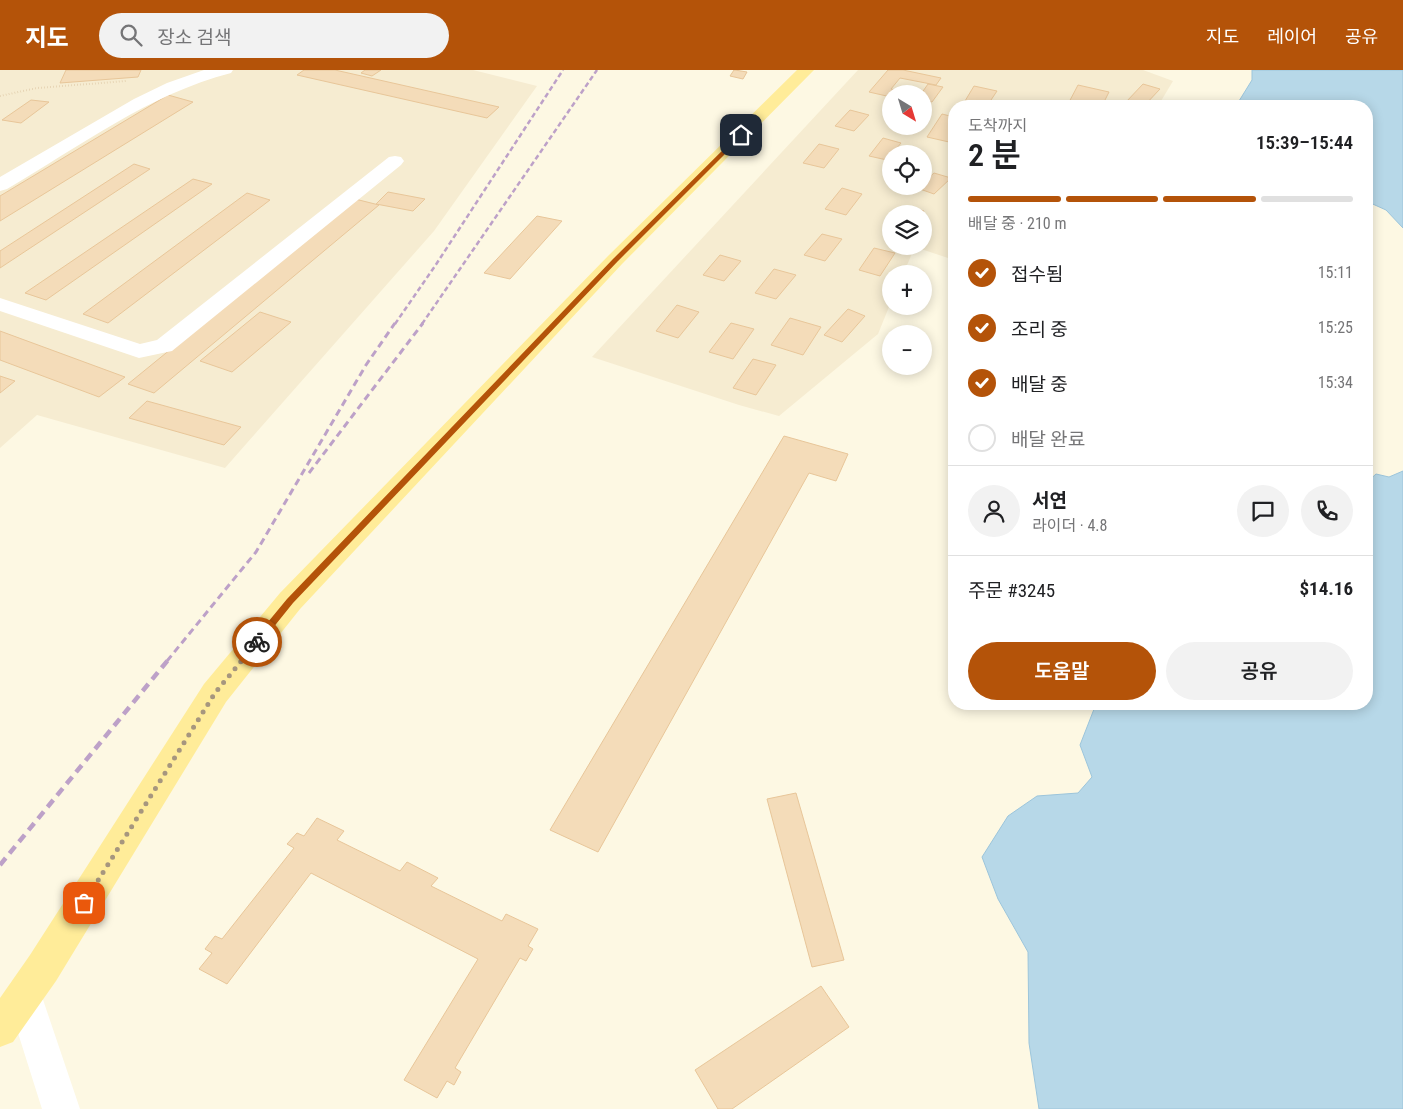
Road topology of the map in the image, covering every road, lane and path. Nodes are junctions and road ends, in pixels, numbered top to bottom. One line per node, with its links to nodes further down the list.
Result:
1 (225, 70): 6 (street)
2 (806, 70): 8 (main road)
3 (128, 81): 4 (path)
4 (0, 96)
5 (394, 161): 7 (street)
6 (0, 185)
7 (0, 304)
8 (24, 995): 9 (main road); 10 (street)
9 (0, 1030)
10 (61, 1109)

